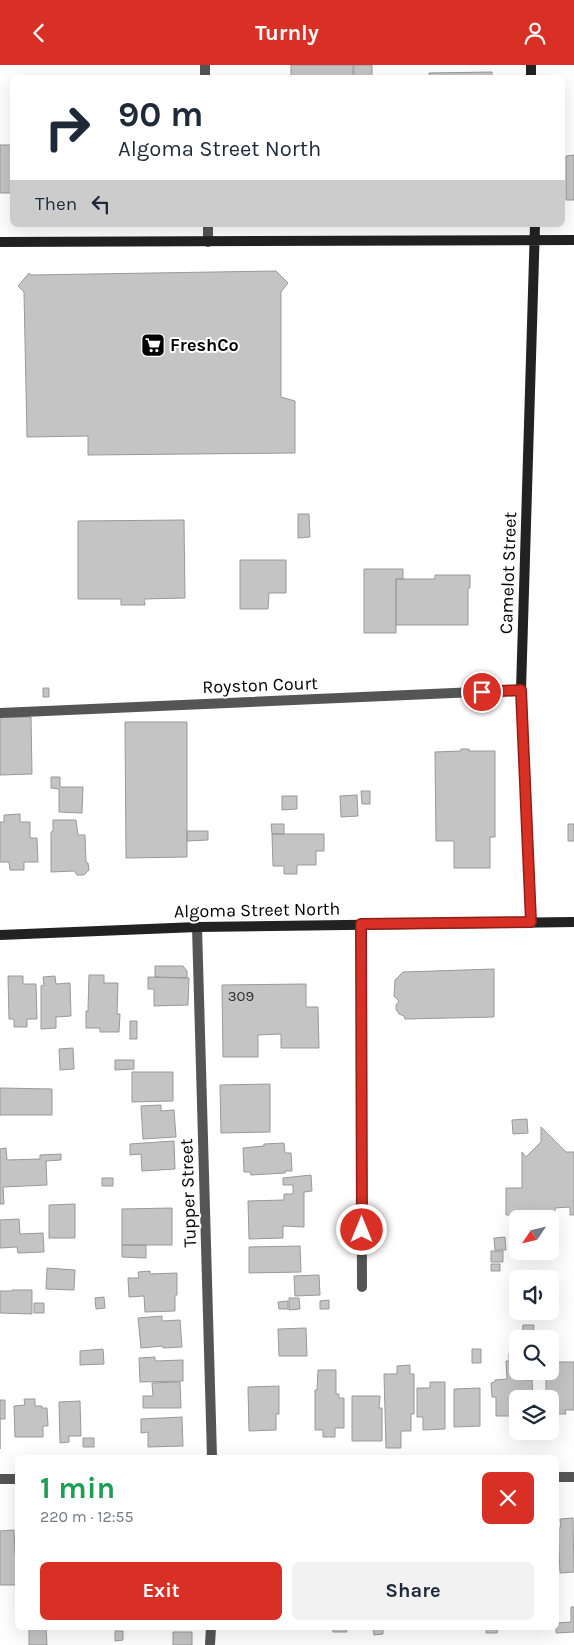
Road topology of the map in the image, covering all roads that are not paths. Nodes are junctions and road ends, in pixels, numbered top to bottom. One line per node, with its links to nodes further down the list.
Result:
1 (208, 227): 6 (street)
2 (534, 227): 3 (street, Camelot Street)
3 (535, 240): 4 (street); 6 (street); 7 (street, Camelot Street)
4 (574, 240)
5 (0, 242): 6 (street)
6 (208, 242)
7 (521, 690): 8 (street, Royston Court); 9 (street, Camelot Street)
8 (0, 713)
9 (531, 922): 10 (street, Algoma Street North); 11 (street, Algoma Street North)
10 (574, 922)
11 (361, 924): 12 (street, Algoma Street North); 14 (street)
12 (197, 927): 13 (street, Algoma Street North); 15 (street, Tupper Street)
13 (0, 935)
14 (362, 1287)
15 (212, 1455)
16 (559, 1477): 17 (street)
17 (574, 1477)
18 (0, 1479): 19 (street)
19 (15, 1479)
20 (211, 1630): 21 (street)
21 (210, 1645)

